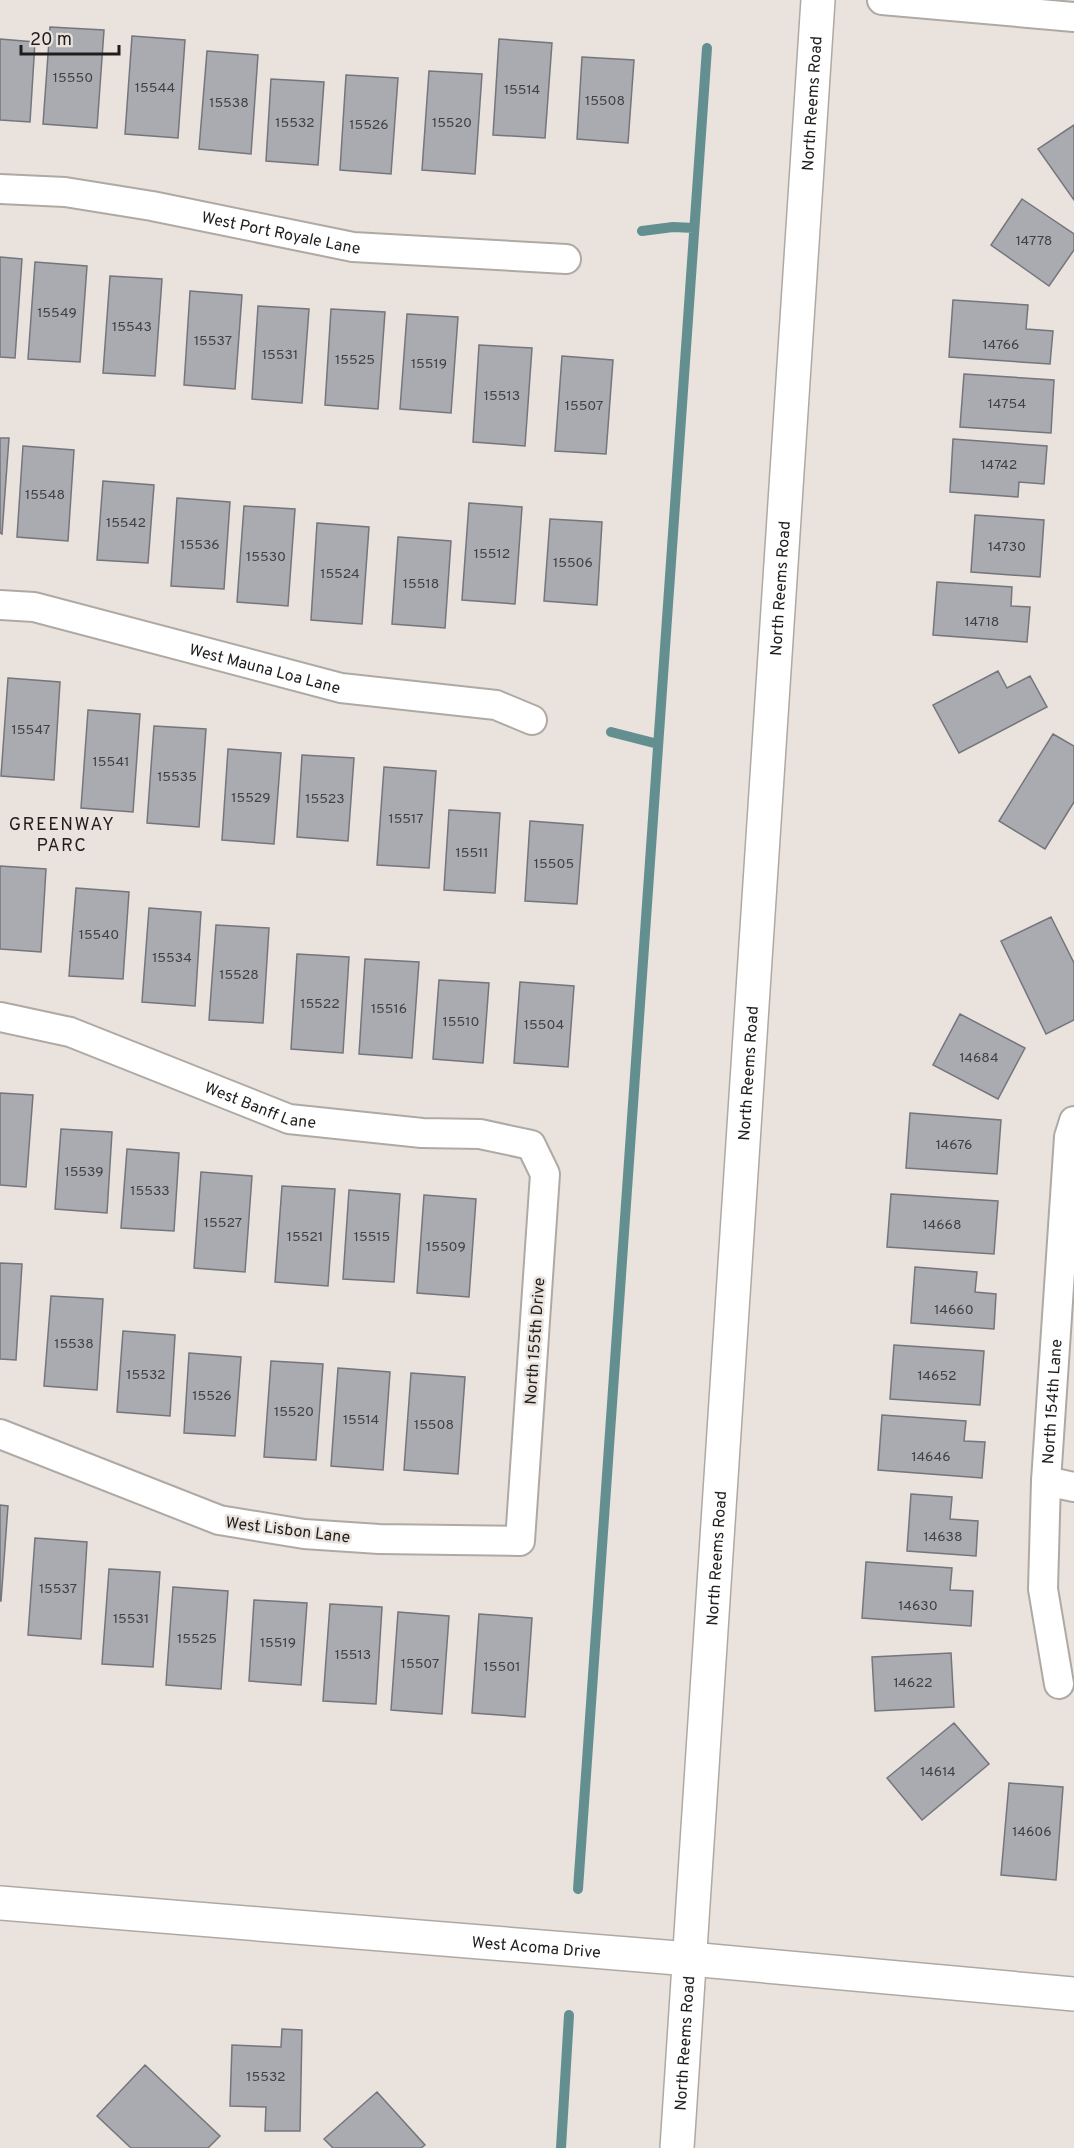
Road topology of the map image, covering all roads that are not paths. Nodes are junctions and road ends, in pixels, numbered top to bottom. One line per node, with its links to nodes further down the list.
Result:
1 (818, 0): 17 (main road, North Reems Road)
2 (882, 0): 3 (street)
3 (1074, 18)
4 (0, 189): 5 (street, West Port Royale Lane)
5 (566, 259)
6 (0, 605): 7 (street, West Mauna Loa Lane)
7 (532, 720)
8 (0, 1017): 10 (street, West Banff Lane)
9 (1074, 1121): 12 (street, North 154th Lane)
10 (531, 1145): 14 (street, North 155th Drive)
11 (0, 1434): 14 (street, West Lisbon Lane)
12 (1046, 1482): 13 (street); 15 (street, North 154th Lane)
13 (1074, 1487)
14 (520, 1541)
15 (1059, 1684)
16 (0, 1903): 17 (main road, West Acoma Drive)
17 (690, 1959): 18 (main road, West Acoma Drive); 19 (main road, North Reems Road)
18 (1074, 1995)
19 (677, 2148)

